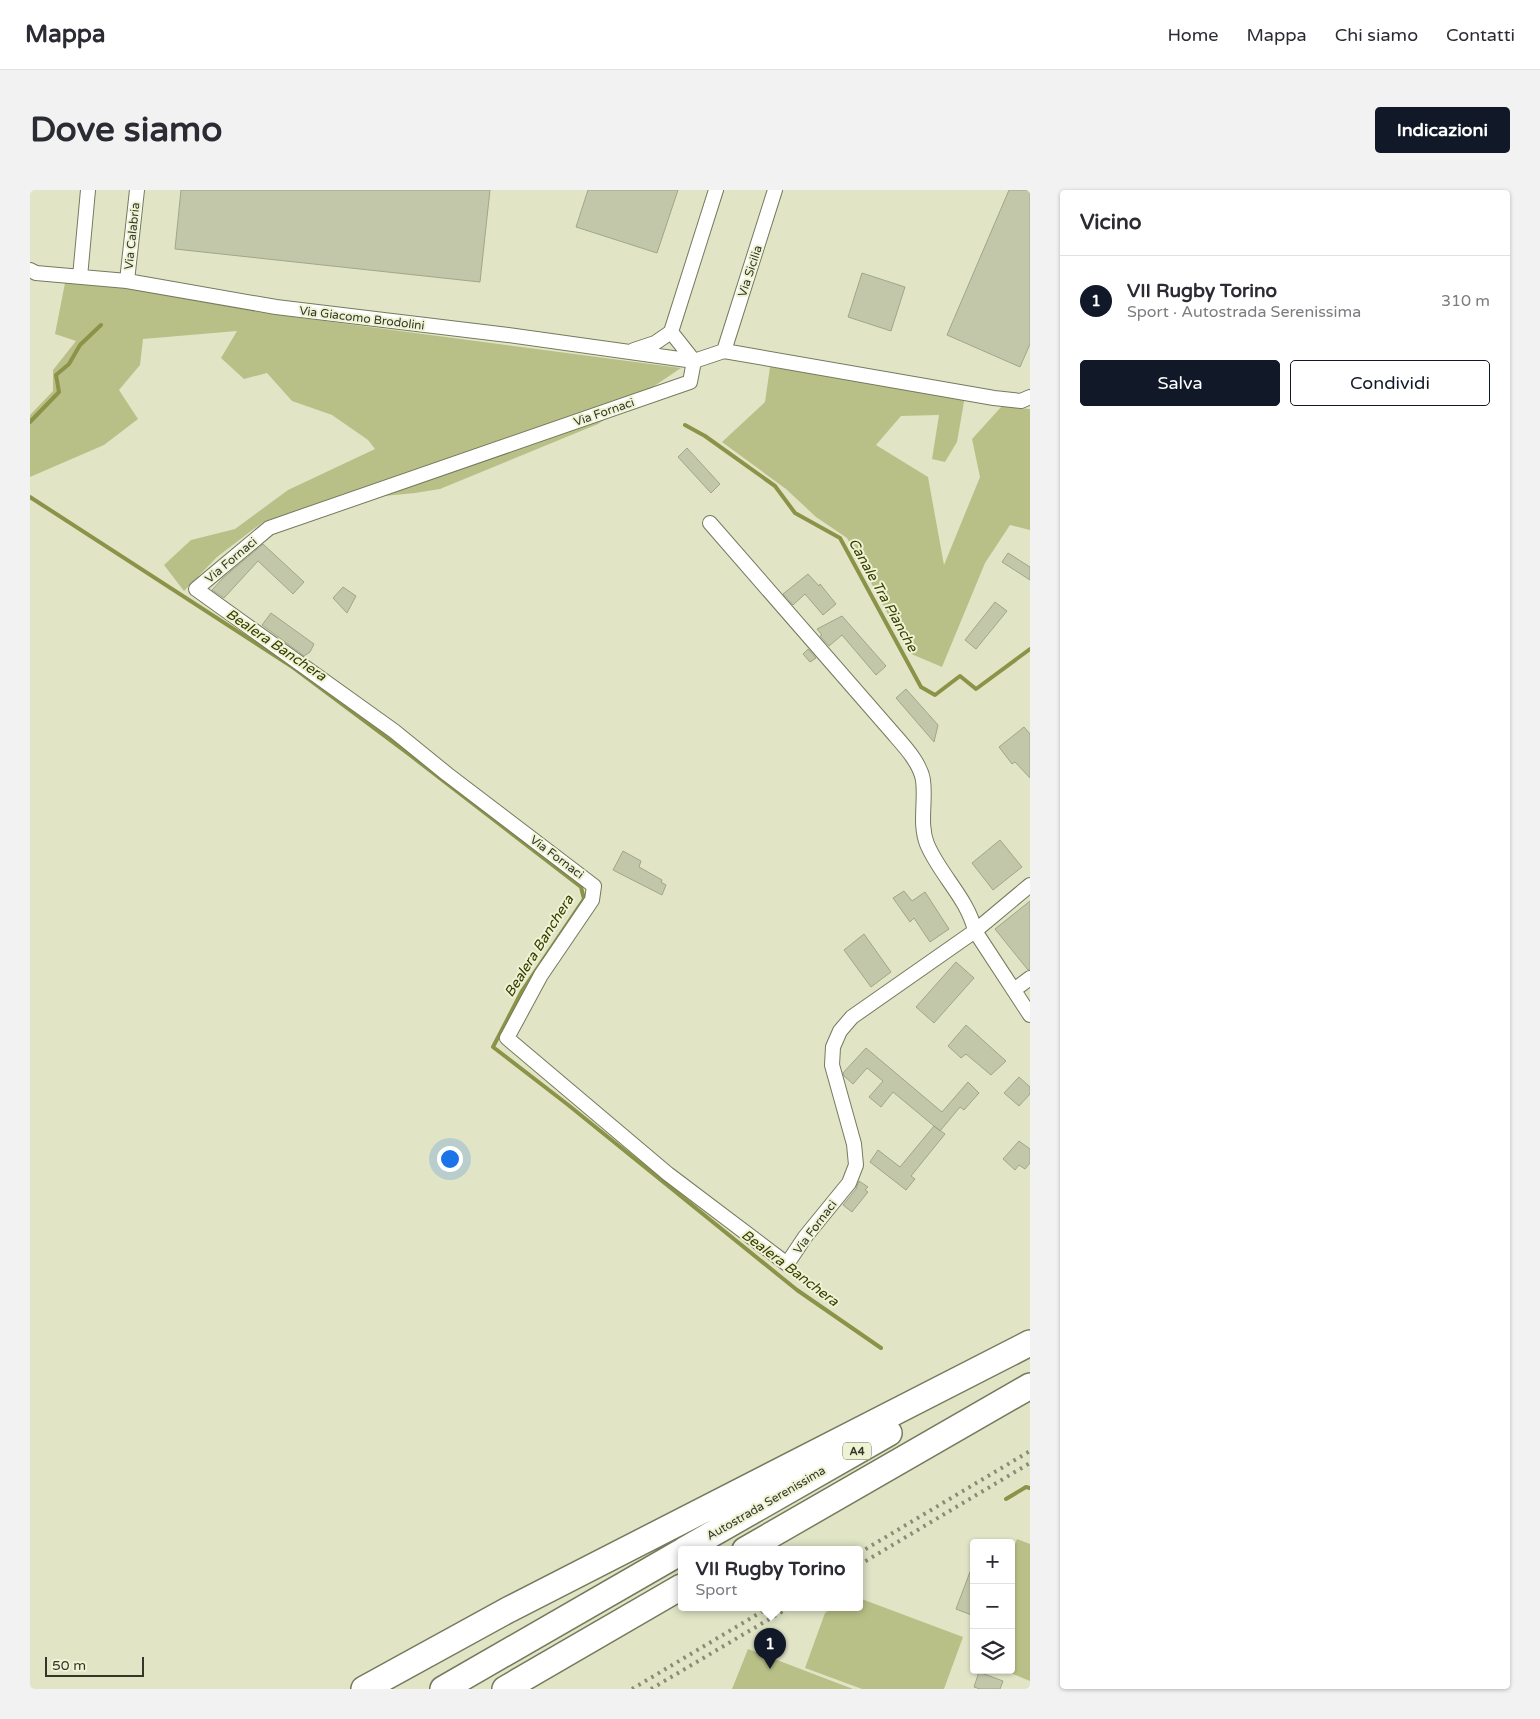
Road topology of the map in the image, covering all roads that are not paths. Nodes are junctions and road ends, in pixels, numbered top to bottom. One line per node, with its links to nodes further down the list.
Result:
1 (88, 190): 6 (street)
2 (137, 190): 7 (street, Via Calabria)
3 (716, 190): 8 (street)
4 (775, 190): 9 (street, Via Sicilia)
5 (30, 270): 6 (street, Via Giacomo Brodolini)
6 (80, 277): 7 (street, Via Giacomo Brodolini)
7 (127, 281): 10 (street, Via Giacomo Brodolini)
8 (671, 332): 10 (street); 11 (street)
9 (724, 351): 11 (street); 12 (street)
10 (632, 352): 11 (street, Via Giacomo Brodolini)
11 (694, 361): 15 (street, Via Fornaci)
12 (1030, 397)
13 (710, 523): 15 (street)
14 (1030, 885): 15 (street)
15 (975, 931): 17 (street)
16 (1030, 978): 17 (street)
17 (1014, 990): 18 (street)
18 (1030, 1015)
19 (1030, 1343): 27 (highway)
20 (1030, 1352): 22 (highway, Autostrada Serenissima / A4)
21 (1030, 1386): 23 (highway, A4)
22 (691, 1546)
23 (752, 1546)
24 (678, 1554): 28 (highway)
25 (678, 1589): 26 (highway)
26 (508, 1688)
27 (364, 1689)
28 (443, 1689)

